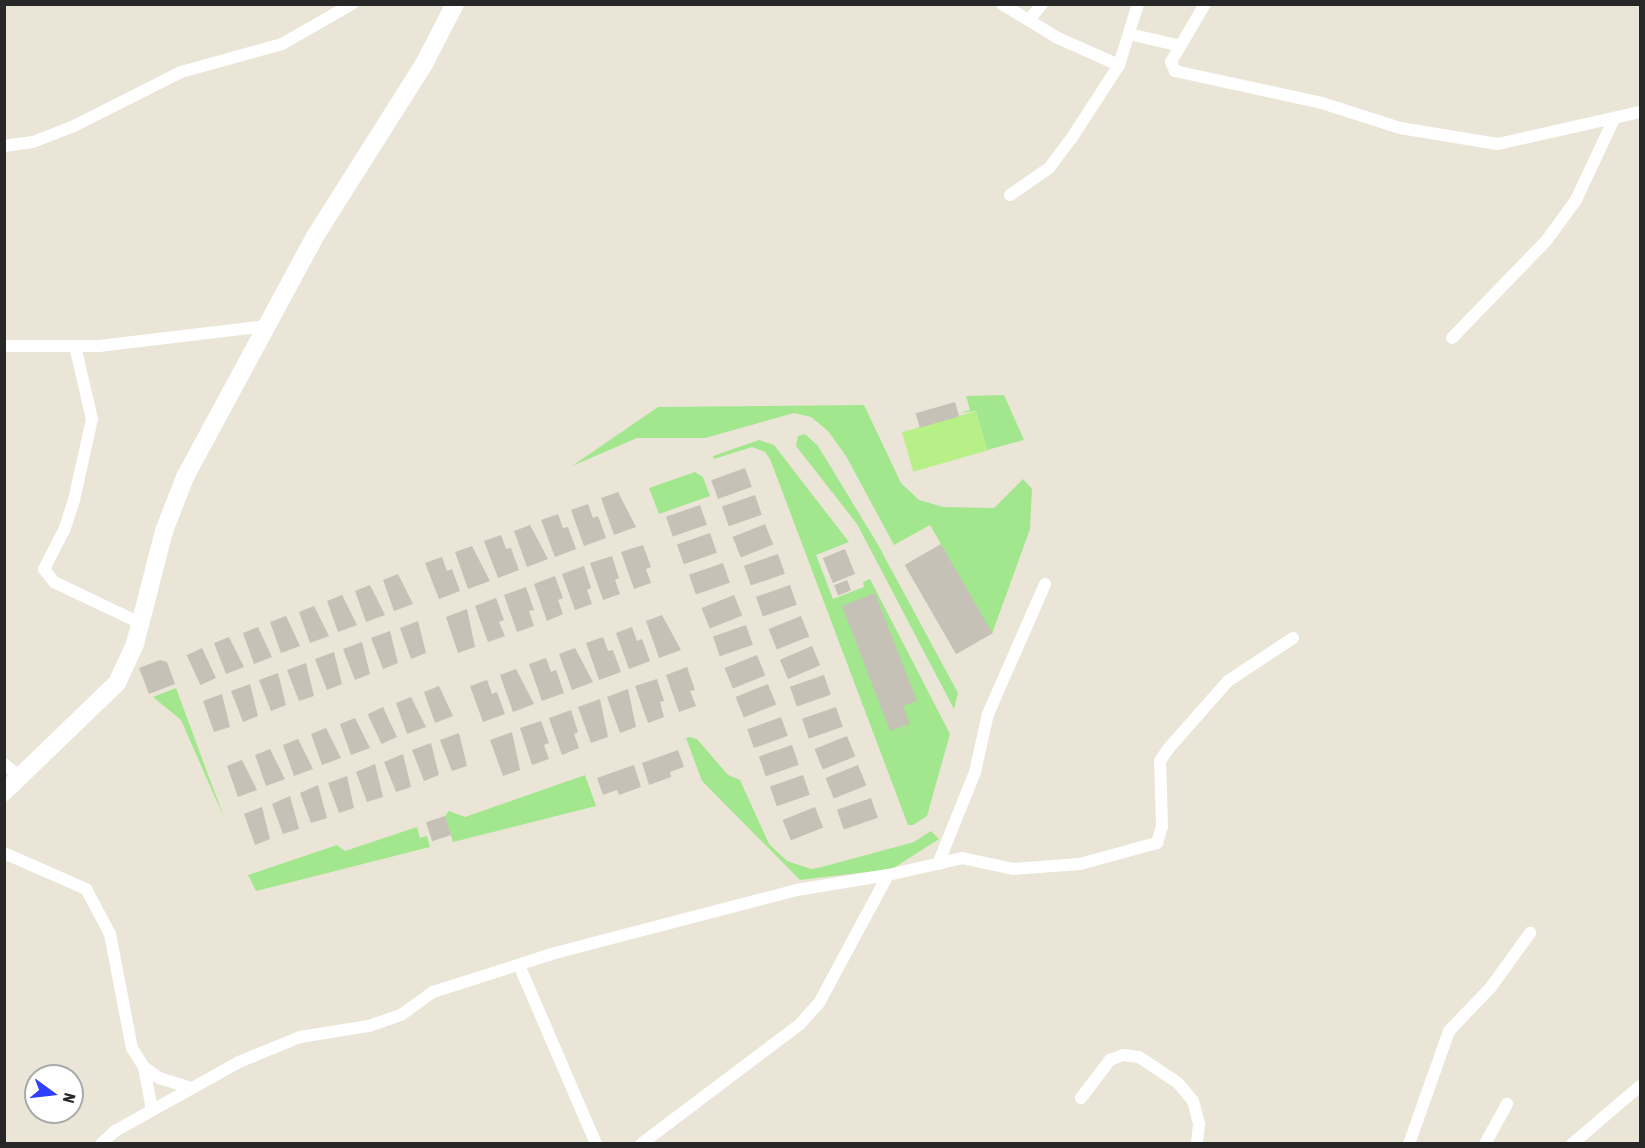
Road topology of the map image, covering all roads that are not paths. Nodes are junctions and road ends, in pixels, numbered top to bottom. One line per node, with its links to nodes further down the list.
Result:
1 (351, 4): 13 (street)
2 (455, 4): 15 (street)
3 (1002, 4): 7 (street)
4 (1042, 4): 7 (street)
5 (1138, 4): 8 (street)
6 (1204, 4): 9 (street)
7 (1029, 20): 10 (street)
8 (1129, 34): 9 (street); 10 (street)
9 (1181, 46): 12 (street)
10 (1119, 65): 14 (street)
11 (1641, 112): 12 (street)
12 (1614, 119): 16 (street)
13 (4, 146)
14 (1010, 195)
15 (267, 326): 18 (street); 20 (street)
16 (1452, 338)
17 (4, 346): 18 (street)
18 (75, 346): 20 (street)
19 (1045, 584): 25 (street)
20 (140, 623): 22 (street)
21 (1293, 638): 25 (street)
22 (12, 770): 23 (street)
23 (4, 792)
24 (4, 853): 29 (street)
25 (938, 864): 26 (street)
26 (888, 875): 28 (street); 37 (street)
27 (1530, 933): 39 (street)
28 (519, 965): 31 (street); 36 (street)
29 (144, 1067): 31 (street); 34 (street)
30 (1641, 1086): 41 (street)
31 (191, 1088): 34 (street)
32 (1081, 1098): 38 (street)
33 (1508, 1104): 40 (street)
34 (152, 1110): 35 (street)
35 (101, 1143)
36 (596, 1143)
37 (641, 1143)
38 (1197, 1143)
39 (1409, 1143)
40 (1485, 1143)
41 (1572, 1143)

